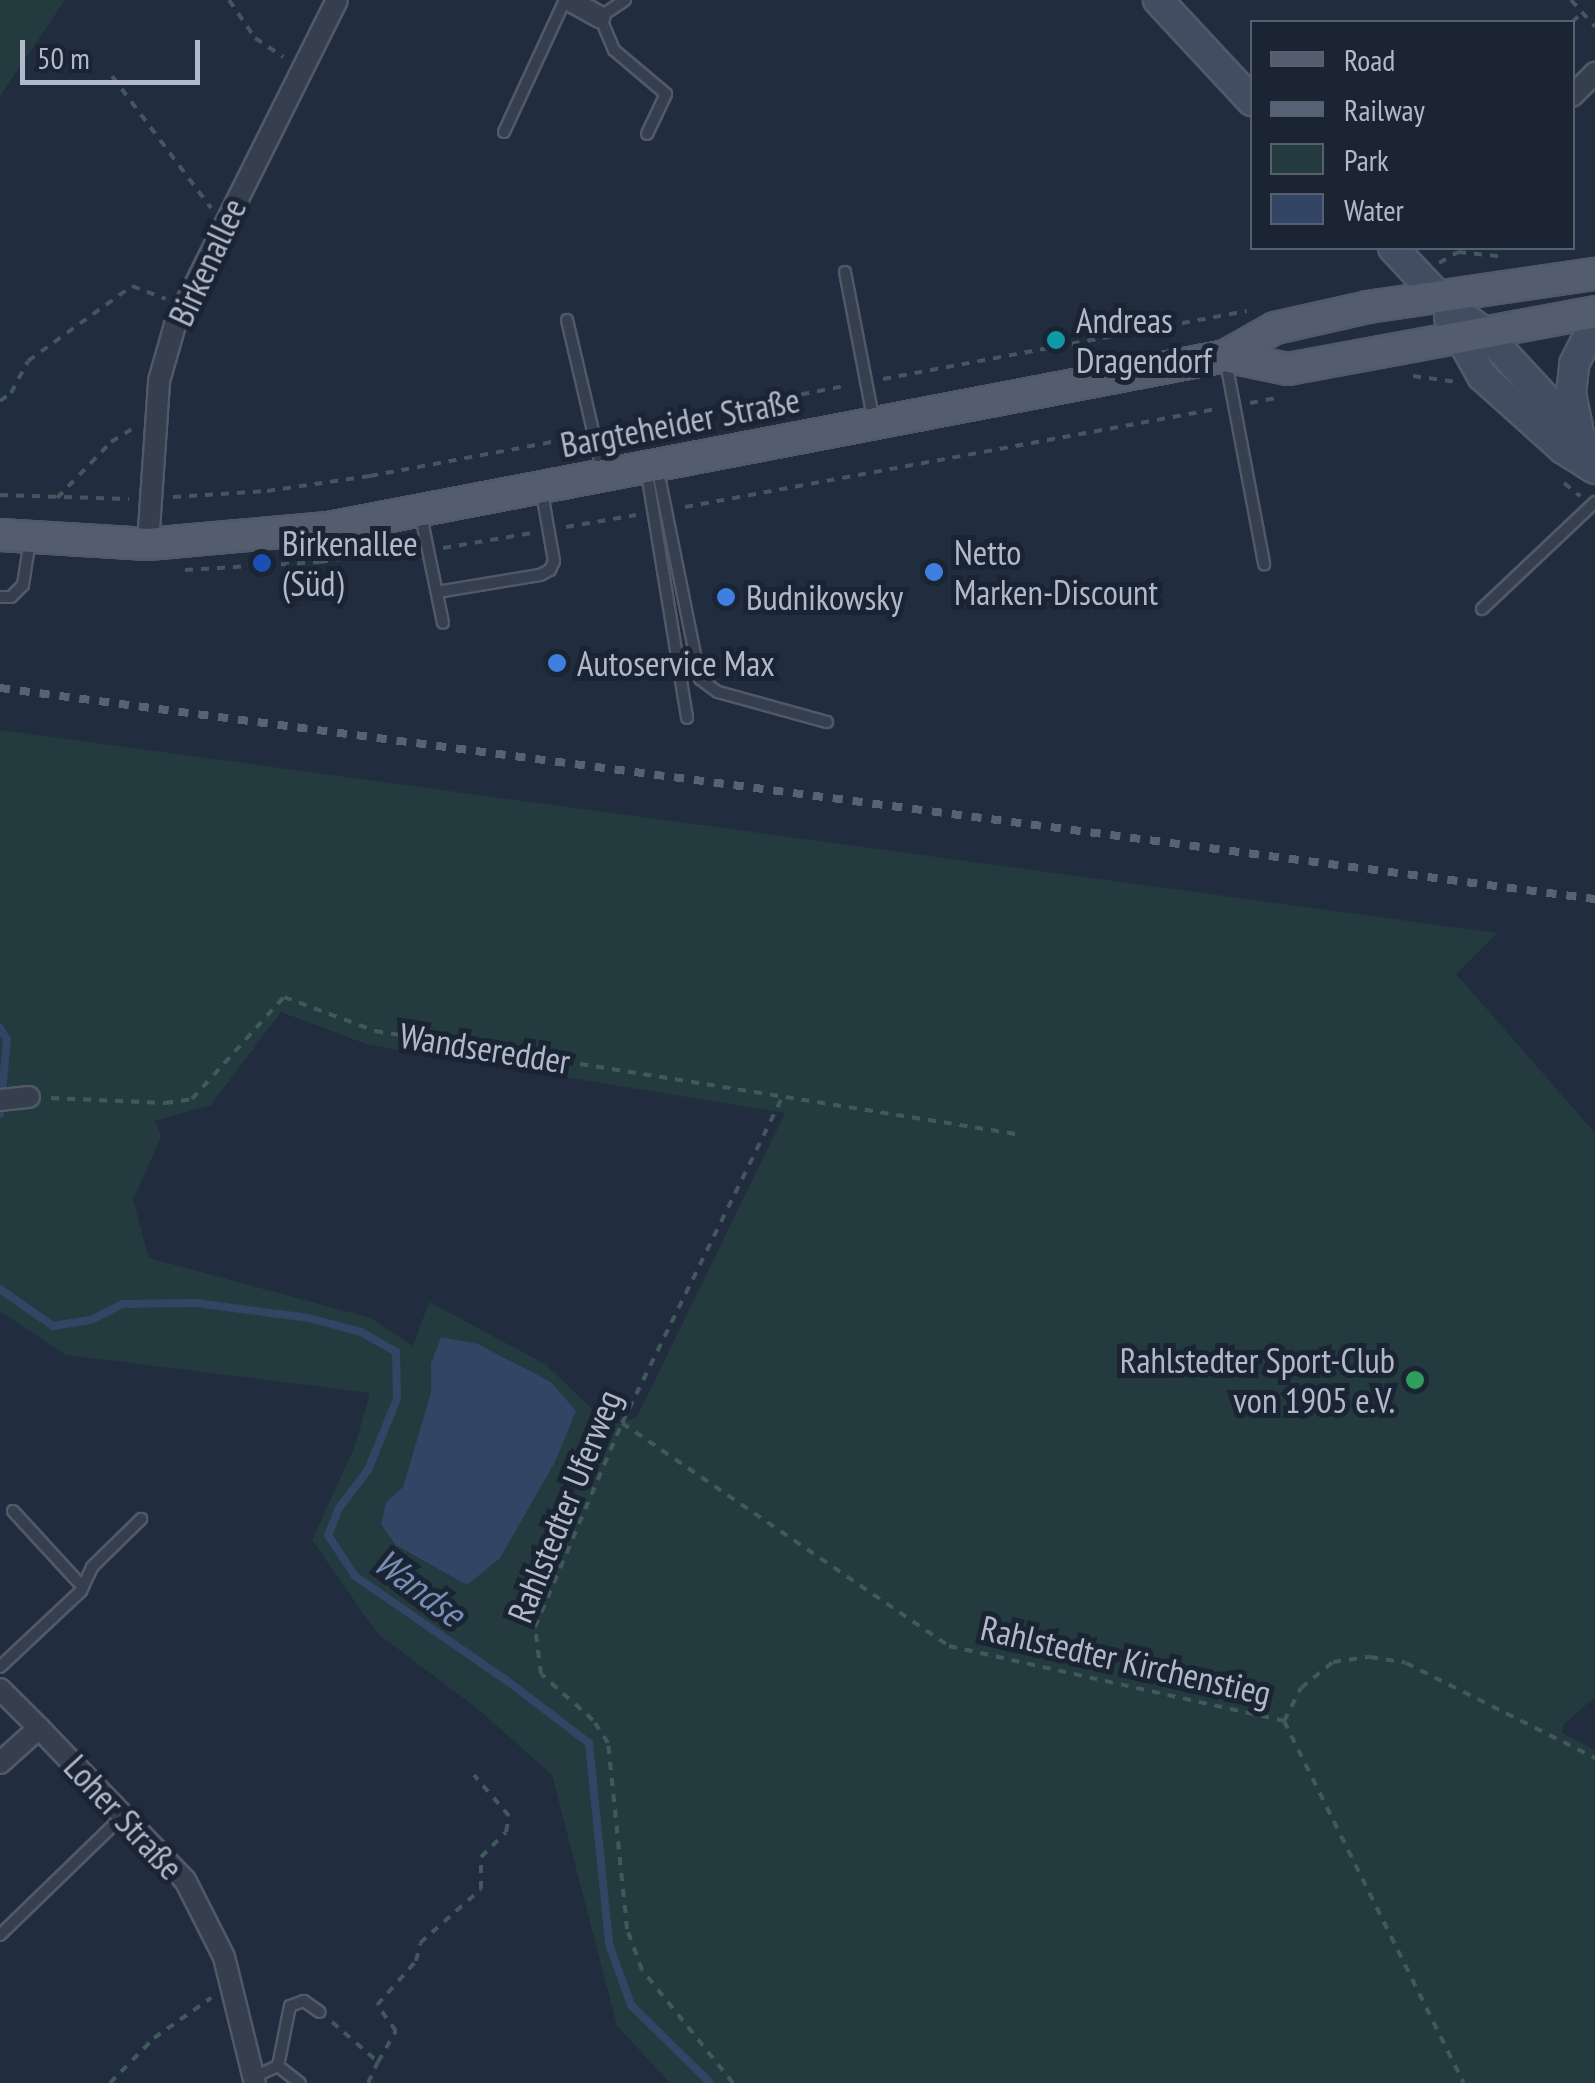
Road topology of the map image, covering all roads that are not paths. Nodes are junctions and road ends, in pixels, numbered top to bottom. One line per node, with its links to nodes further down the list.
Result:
1 (337, 0): 30 (street, Birkenallee)
2 (567, 0): 5 (street); 9 (lane)
3 (625, 0): 5 (lane)
4 (1158, 0): 8 (main road)
5 (600, 16): 10 (lane)
6 (1595, 73): 7 (street)
7 (1575, 93)
8 (1250, 99)
9 (504, 132)
10 (647, 134)
11 (1395, 250): 14 (main road)
12 (845, 272): 20 (lane)
13 (1595, 274): 14 (main road, Bargteheider Straße)
14 (1440, 298): 18 (main road); 19 (main road, Bargteheider Straße)
15 (1595, 312): 18 (main road, Bargteheider Straße)
16 (567, 320): 24 (lane)
17 (1595, 323): 21 (main road)
18 (1473, 336): 19 (main road, Bargteheider Straße); 21 (main road); 23 (main road)
19 (1225, 356): 20 (main road, Bargteheider Straße); 31 (lane)
20 (874, 423): 22 (main road, Bargteheider Straße)
21 (1588, 442)
22 (651, 466): 24 (main road, Bargteheider Straße); 36 (lane); 37 (lane)
23 (1595, 468)
24 (604, 475): 25 (main road, Bargteheider Straße)
25 (541, 487): 27 (main road, Bargteheider Straße); 32 (lane)
26 (1595, 502): 34 (lane)
27 (420, 510): 30 (main road, Bargteheider Straße); 32 (lane)
28 (0, 535): 29 (main road, Bargteheider Straße)
29 (31, 537): 30 (main road, Bargteheider Straße); 33 (lane)
30 (148, 544)
31 (1264, 564)
32 (437, 592): 35 (lane)
33 (0, 596)
34 (1482, 610)
35 (443, 623)
36 (687, 718)
37 (828, 722)
38 (29, 1097): 39 (street)
39 (0, 1100)
40 (13, 1512): 42 (lane)
41 (141, 1519): 42 (lane)
42 (83, 1586): 43 (lane)
43 (0, 1668)
44 (0, 1689): 45 (street, Loher Straße)
45 (39, 1728): 46 (street, Loher Straße); 47 (street, Loher Straße)
46 (0, 1762)
47 (123, 1816): 48 (lane); 51 (street, Loher Straße)
48 (0, 1935)
49 (320, 2012): 50 (lane)
50 (278, 2066): 51 (lane); 52 (lane)
51 (254, 2080)
52 (300, 2083)

